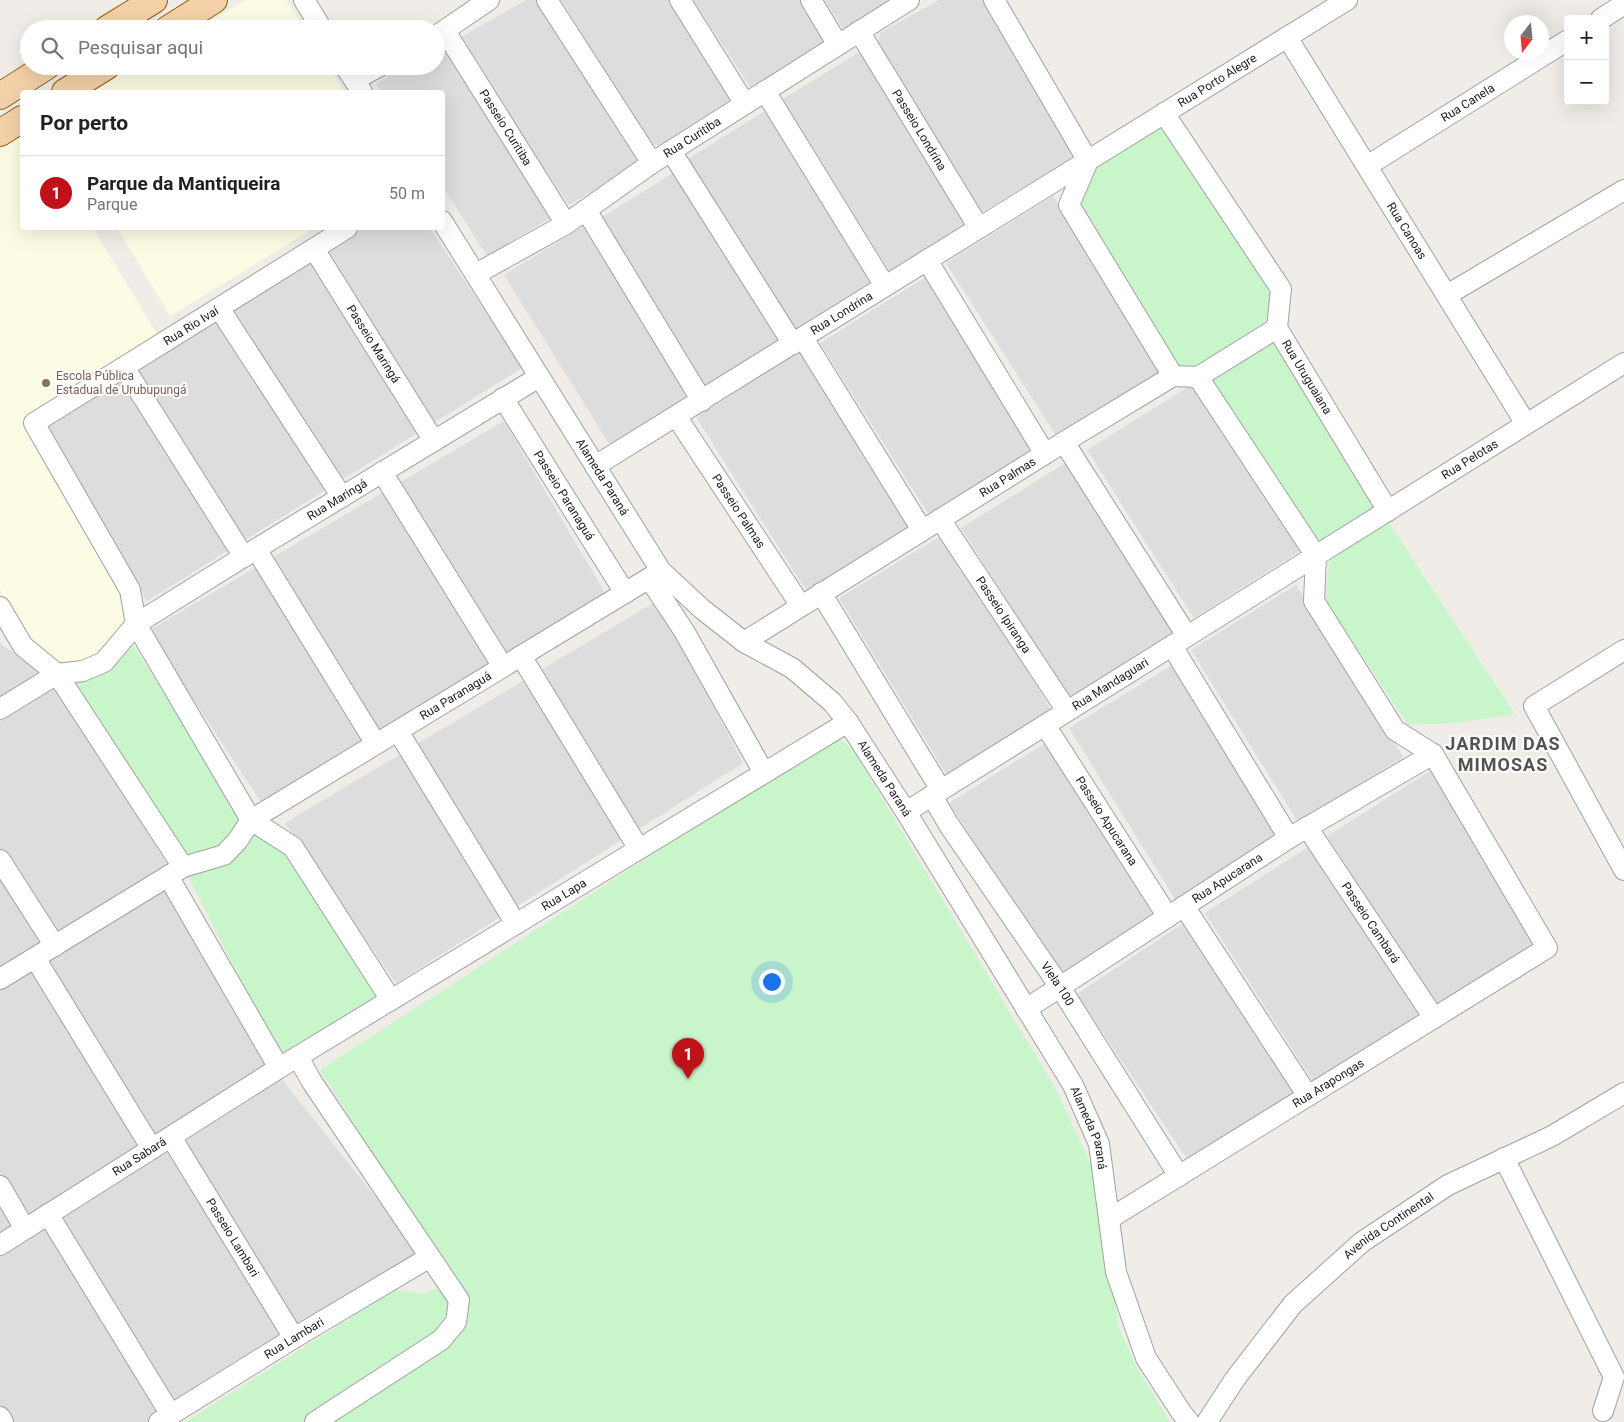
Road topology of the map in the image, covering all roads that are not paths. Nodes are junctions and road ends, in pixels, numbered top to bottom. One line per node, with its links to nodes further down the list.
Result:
1 (154, 0): 13 (main road)
2 (214, 0): 14 (main road)
3 (304, 0): 15 (street)
4 (489, 0): 16 (street)
5 (547, 0): 33 (street)
6 (680, 0): 27 (street)
7 (811, 0): 21 (street)
8 (909, 0): 17 (street, Rua Curitiba)
9 (994, 0): 32 (street)
10 (1347, 0): 18 (street, Rua Porto Alegre)
11 (1624, 4): 12 (street)
12 (1606, 15)
13 (122, 20)
14 (182, 20)
15 (316, 20)
16 (445, 30)
17 (860, 31): 21 (street, Rua Curitiba); 39 (street, Passeio Londrina)
18 (1287, 37): 28 (street, Rua Porto Alegre); 34 (street, Rua Canoas)
19 (445, 39): 37 (street, Passeio Curitiba)
20 (1564, 43): 34 (street, Rua Canela)
21 (838, 45): 25 (street, Rua Curitiba)
22 (33, 75): 26 (main road)
23 (92, 75): 24 (main road)
24 (68, 90)
25 (766, 91): 27 (street, Rua Curitiba); 44 (street)
26 (0, 96)
27 (745, 104): 31 (street, Rua Curitiba)
28 (1164, 113): 32 (street, Rua Porto Alegre); 47 (street, Rua Uruguaiana)
29 (20, 120): 30 (main road)
30 (0, 133)
31 (670, 151): 33 (street, Rua Curitiba); 48 (street)
32 (1088, 161): 39 (street, Rua Londrina); 52 (street)
33 (652, 163): 36 (street, Rua Curitiba)
34 (1367, 166): 45 (street, Rua Canoas)
35 (1624, 190): 45 (street)
36 (586, 210): 37 (street, Rua Curitiba); 55 (street)
37 (566, 224): 43 (street, Rua Curitiba)
38 (445, 226): 43 (street, Alameda Paraná)
39 (980, 228): 42 (street, Rua Londrina)
40 (344, 230): 41 (street, Rua Rio Ivaí)
41 (314, 249): 46 (street, Rua Rio Ivaí); 58 (street, Passeio Maringá)
42 (927, 260): 44 (street, Rua Londrina); 60 (street)
43 (476, 274): 51 (street, Alameda Paraná)
44 (885, 286): 48 (street, Rua Londrina)
45 (1447, 295): 57 (street, Rua Canoas)
46 (219, 308): 50 (street, Rua Rio Ivaí); 63 (street)
47 (1277, 328): 53 (street); 64 (street, Rua Uruguaiana)
48 (798, 341): 55 (street, Rua Londrina); 66 (street)
49 (1624, 363): 57 (street, Rua Pelotas)
50 (124, 367): 67 (street); 74 (street, Rua Rio Ivaí)
51 (539, 376): 54 (street, Rua Maringá); 61 (street, Alameda Paraná)
52 (1173, 376): 53 (street); 59 (street, Rua Palmas)
53 (1198, 377): 68 (street)
54 (503, 398): 58 (street, Rua Maringá); 70 (street, Passeio Paranaguá)
55 (702, 401): 56 (street, Rua Londrina)
56 (676, 416): 61 (street, Rua Londrina); 72 (street, Passeio Palmas)
57 (1526, 424): 64 (street, Rua Pelotas)
58 (434, 441): 62 (street, Rua Maringá)
59 (1064, 442): 60 (street, Rua Palmas); 75 (street)
60 (1045, 454): 65 (street, Rua Palmas)
61 (595, 466): 69 (street, Alameda Paraná)
62 (382, 472): 63 (street, Rua Maringá); 79 (street)
63 (342, 497): 67 (street, Rua Maringá)
64 (1388, 510): 68 (street, Rua Pelotas)
65 (940, 519): 66 (street, Rua Palmas); 82 (street, Passeio Ipiranga)
66 (922, 530): 71 (street, Rua Palmas)
67 (250, 553): 74 (street, Rua Maringá); 86 (street)
68 (1316, 556): 75 (street, Rua Mandaguari); 87 (street)
69 (655, 574): 70 (street, Rua Paranaguá); 76 (street, Alameda Paraná); 88 (street)
70 (625, 593): 78 (street, Rua Paranaguá)
71 (821, 593): 72 (street, Rua Palmas); 89 (street)
72 (801, 606): 76 (street, Rua Palmas)
73 (0, 607): 80 (street)
74 (136, 624): 80 (street, Rua Maringá); 91 (street)
75 (1179, 641): 82 (street, Rua Mandaguari); 93 (street)
76 (744, 642): 83 (street, Alameda Paraná)
77 (1624, 650): 96 (street)
78 (521, 656): 79 (street, Rua Paranaguá); 94 (street)
79 (503, 667): 85 (street, Rua Paranaguá)
80 (57, 674): 81 (street); 97 (street)
81 (0, 709)
82 (1067, 711): 84 (street, Rua Mandaguari)
83 (848, 722): 88 (street, Rua Lapa); 90 (street, Alameda Paraná)
84 (1045, 725): 89 (street, Rua Mandaguari); 98 (street, Passeio Apucarana)
85 (398, 731): 86 (street, Rua Paranaguá); 99 (street)
86 (376, 744): 91 (street, Rua Paranaguá)
87 (1433, 754): 92 (street, Rua Apucarana); 106 (street, Rua Arapongas)
88 (764, 773): 94 (street, Rua Lapa)
89 (937, 793): 90 (street, Rua Mandaguari); 103 (street, Viela 100)
90 (906, 812): 105 (street, Alameda Paraná)
91 (251, 820): 97 (street); 104 (street)
92 (1307, 827): 93 (street, Rua Apucarana); 106 (street, Passeio Cambará)
93 (1289, 838): 98 (street, Rua Apucarana)
94 (639, 849): 99 (street, Rua Lapa)
95 (0, 860): 100 (street)
96 (1624, 870)
97 (175, 871): 100 (street); 108 (street)
98 (1176, 911): 103 (street, Rua Apucarana); 110 (street)
99 (516, 924): 104 (street, Rua Lapa)
100 (55, 946): 101 (street)
101 (35, 958): 102 (street); 112 (street)
102 (0, 979)
103 (1060, 987): 105 (street, Rua Apucarana); 114 (street, Viela 100)
104 (391, 1000): 107 (street, Rua Lapa)
105 (1026, 1009): 117 (street, Alameda Paraná)
106 (1434, 1018): 110 (street, Rua Arapongas)
107 (298, 1057): 108 (street, Rua Lapa); 120 (street)
108 (279, 1068): 111 (street, Rua Sabará)
109 (1624, 1093): 113 (street, Avenida Continental)
110 (1308, 1096): 114 (street, Rua Arapongas)
111 (171, 1136): 112 (street, Rua Sabará); 121 (street, Passeio Lambari)
112 (152, 1149): 116 (street, Rua Sabará)
113 (1504, 1158): 122 (street); 128 (street, Avenida Continental)
114 (1179, 1176): 117 (street, Rua Arapongas)
115 (0, 1186): 118 (street)
116 (48, 1214): 118 (street, Rua Sabará); 124 (street)
117 (1109, 1219): 127 (street, Alameda Paraná)
118 (25, 1229): 119 (street, Rua Sabará)
119 (0, 1244)
120 (430, 1257): 121 (street, Rua Lambari); 126 (street)
121 (294, 1338): 124 (street, Rua Lambari)
122 (1603, 1411)
123 (0, 1417): 125 (street)
124 (165, 1418)
125 (3, 1422)
126 (315, 1422)
127 (1189, 1422)
128 (1207, 1422)

